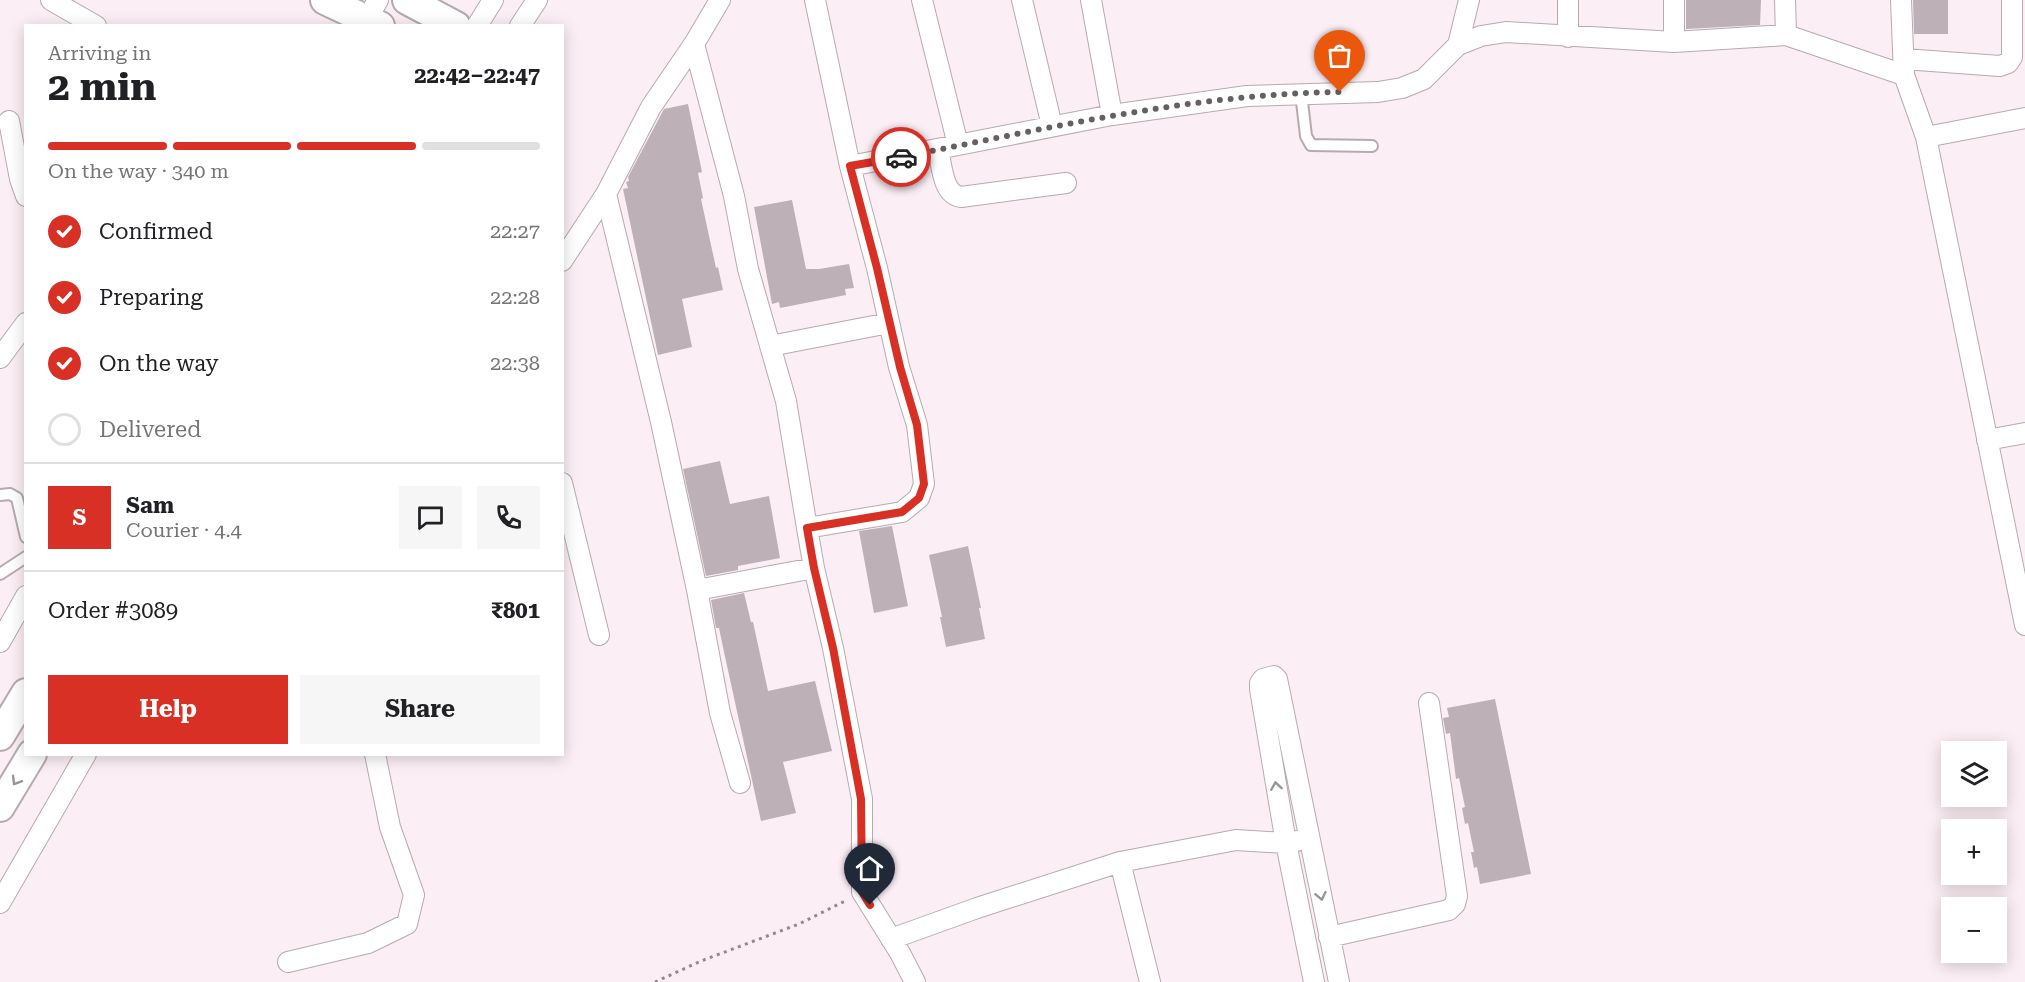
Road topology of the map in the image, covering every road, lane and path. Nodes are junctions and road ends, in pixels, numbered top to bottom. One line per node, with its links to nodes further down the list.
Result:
1 (51, 0): 18 (street)
2 (326, 0): 17 (street)
3 (493, 0): 20 (street)
4 (537, 0): 21 (street)
5 (814, 0): 37 (street)
6 (922, 0): 34 (street)
7 (1022, 0): 32 (street)
8 (1091, 0): 29 (street)
9 (1469, 0): 26 (street)
10 (1568, 0): 23 (street)
11 (1674, 0): 24 (street)
12 (1785, 0): 22 (street)
13 (1901, 0): 27 (street)
14 (2012, 0): 27 (street)
15 (714, 2): 25 (street)
16 (415, 8): 19 (street)
17 (372, 17)
18 (93, 24)
19 (451, 24)
20 (478, 24)
21 (521, 24)
22 (1786, 35): 24 (street); 27 (street)
23 (1568, 37): 24 (street); 26 (street)
24 (1674, 42)
25 (694, 44): 40 (street); 44 (street)
26 (1458, 45): 28 (street)
27 (1904, 67): 33 (street)
28 (1301, 93): 29 (street); 35 (lane)
29 (1112, 115): 32 (street)
30 (2025, 118): 33 (street)
31 (11, 121): 39 (street)
32 (1052, 126): 34 (street)
33 (1926, 137): 47 (street)
34 (958, 145): 36 (street)
35 (1372, 146)
36 (938, 149): 37 (street); 38 (street)
37 (850, 166): 42 (street)
38 (1066, 183)
39 (24, 190)
40 (606, 194): 41 (street); 55 (street)
41 (564, 258)
42 (889, 322): 44 (street); 51 (street)
43 (23, 331): 45 (street)
44 (770, 346): 51 (street)
45 (0, 358)
46 (2025, 433): 47 (street)
47 (1987, 440): 57 (street)
48 (564, 491): 58 (street)
49 (0, 495): 50 (lane)
50 (24, 528)
51 (807, 528): 53 (street)
52 (24, 558): 54 (lane)
53 (814, 568): 55 (street); 71 (street)
54 (0, 574)
55 (697, 590): 66 (street)
56 (24, 600): 59 (street)
57 (2025, 625)
58 (599, 634)
59 (0, 642)
60 (24, 696): 62 (street)
61 (1429, 704): 73 (street)
62 (0, 736)
63 (31, 756): 67 (street, one-way to 67)
64 (85, 756): 72 (street)
65 (375, 756): 75 (street)
66 (740, 783)
67 (0, 807)
68 (1308, 839): 69 (street); 69 (street, one-way to 68); 73 (street, one-way to 73)
69 (1286, 843): 70 (street); 79 (street)
70 (1120, 862): 74 (street); 78 (street)
71 (862, 892): 74 (street); 76 (path)
72 (0, 903)
73 (1329, 937): 80 (street)
74 (891, 939): 77 (street)
75 (288, 962)
76 (655, 982)
77 (915, 982)
78 (1150, 982)
79 (1314, 982)
80 (1339, 982)

